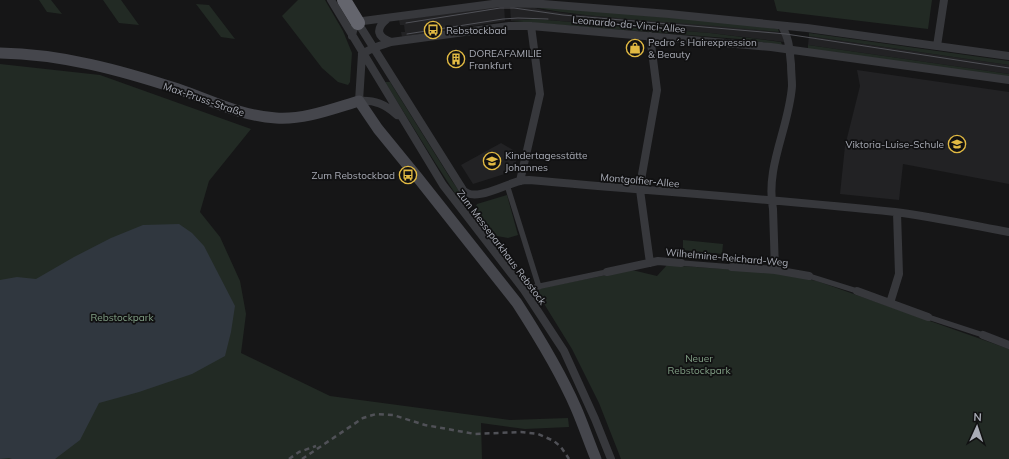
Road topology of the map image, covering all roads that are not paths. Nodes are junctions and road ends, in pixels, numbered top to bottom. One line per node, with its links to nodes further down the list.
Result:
1 (330, 0): 9 (street)
2 (344, 0): 6 (highway)
3 (944, 0): 12 (street)
4 (543, 2): 5 (street, Leonardo-da-Vinci-Allee); 8 (street, Leonardo-da-Vinci-Allee)
5 (387, 19): 6 (street, Leonardo-da-Vinci-Allee); 11 (street)
6 (358, 23): 9 (street); 13 (street, Montgolfier-Allee)
7 (531, 26): 10 (street, Leonardo-da-Vinci-Allee); 11 (street, Leonardo-da-Vinci-Allee); 21 (street)
8 (782, 26): 12 (street, Leonardo-da-Vinci-Allee); 14 (street)
9 (352, 36): 16 (street)
10 (650, 36): 14 (street, Leonardo-da-Vinci-Allee); 23 (street)
11 (391, 42): 13 (street, Leonardo-da-Vinci-Allee)
12 (938, 46): 17 (street, Leonardo-da-Vinci-Allee)
13 (373, 48): 16 (street, Leonardo-da-Vinci-Allee); 22 (street, Montgolfier-Allee)
14 (790, 50): 18 (street, Leonardo-da-Vinci-Allee); 24 (street)
15 (0, 53): 19 (main road, Max-Pruss-Straße)
16 (362, 54): 19 (street); 20 (street, Zum Messeparkhaus Rebstock)
17 (1009, 56)
18 (1009, 80)
19 (359, 101): 20 (street, Max-Pruss-Straße); 40 (main road)
20 (402, 120): 41 (street, Zum Messeparkhaus Rebstock)
21 (520, 181): 22 (street, Montgolfier-Allee); 23 (street, Montgolfier-Allee)
22 (507, 185): 33 (street)
23 (640, 190): 24 (street, Montgolfier-Allee); 27 (street)
24 (771, 200): 25 (street, Montgolfier-Allee); 30 (street)
25 (897, 213): 26 (street, Montgolfier-Allee); 36 (street)
26 (1009, 232)
27 (650, 263): 28 (street, Wilhelmine-Reichard-Weg); 31 (street, Wilhelmine-Reichard-Weg)
28 (681, 263): 29 (street, Wilhelmine-Reichard-Weg)
29 (732, 267): 30 (street, Wilhelmine-Reichard-Weg)
30 (775, 270): 32 (street, Wilhelmine-Reichard-Weg)
31 (607, 272): 33 (street, Wilhelmine-Reichard-Weg)
32 (810, 276): 35 (street, Wilhelmine-Reichard-Weg)
33 (539, 287): 34 (street, Wilhelmine-Reichard-Weg)
34 (531, 288)
35 (858, 291): 36 (street, Wilhelmine-Reichard-Weg)
36 (890, 303): 37 (street, Wilhelmine-Reichard-Weg)
37 (928, 317): 38 (street, Wilhelmine-Reichard-Weg)
38 (983, 335): 39 (street, Wilhelmine-Reichard-Weg)
39 (1009, 344)
40 (596, 459)
41 (611, 459)

